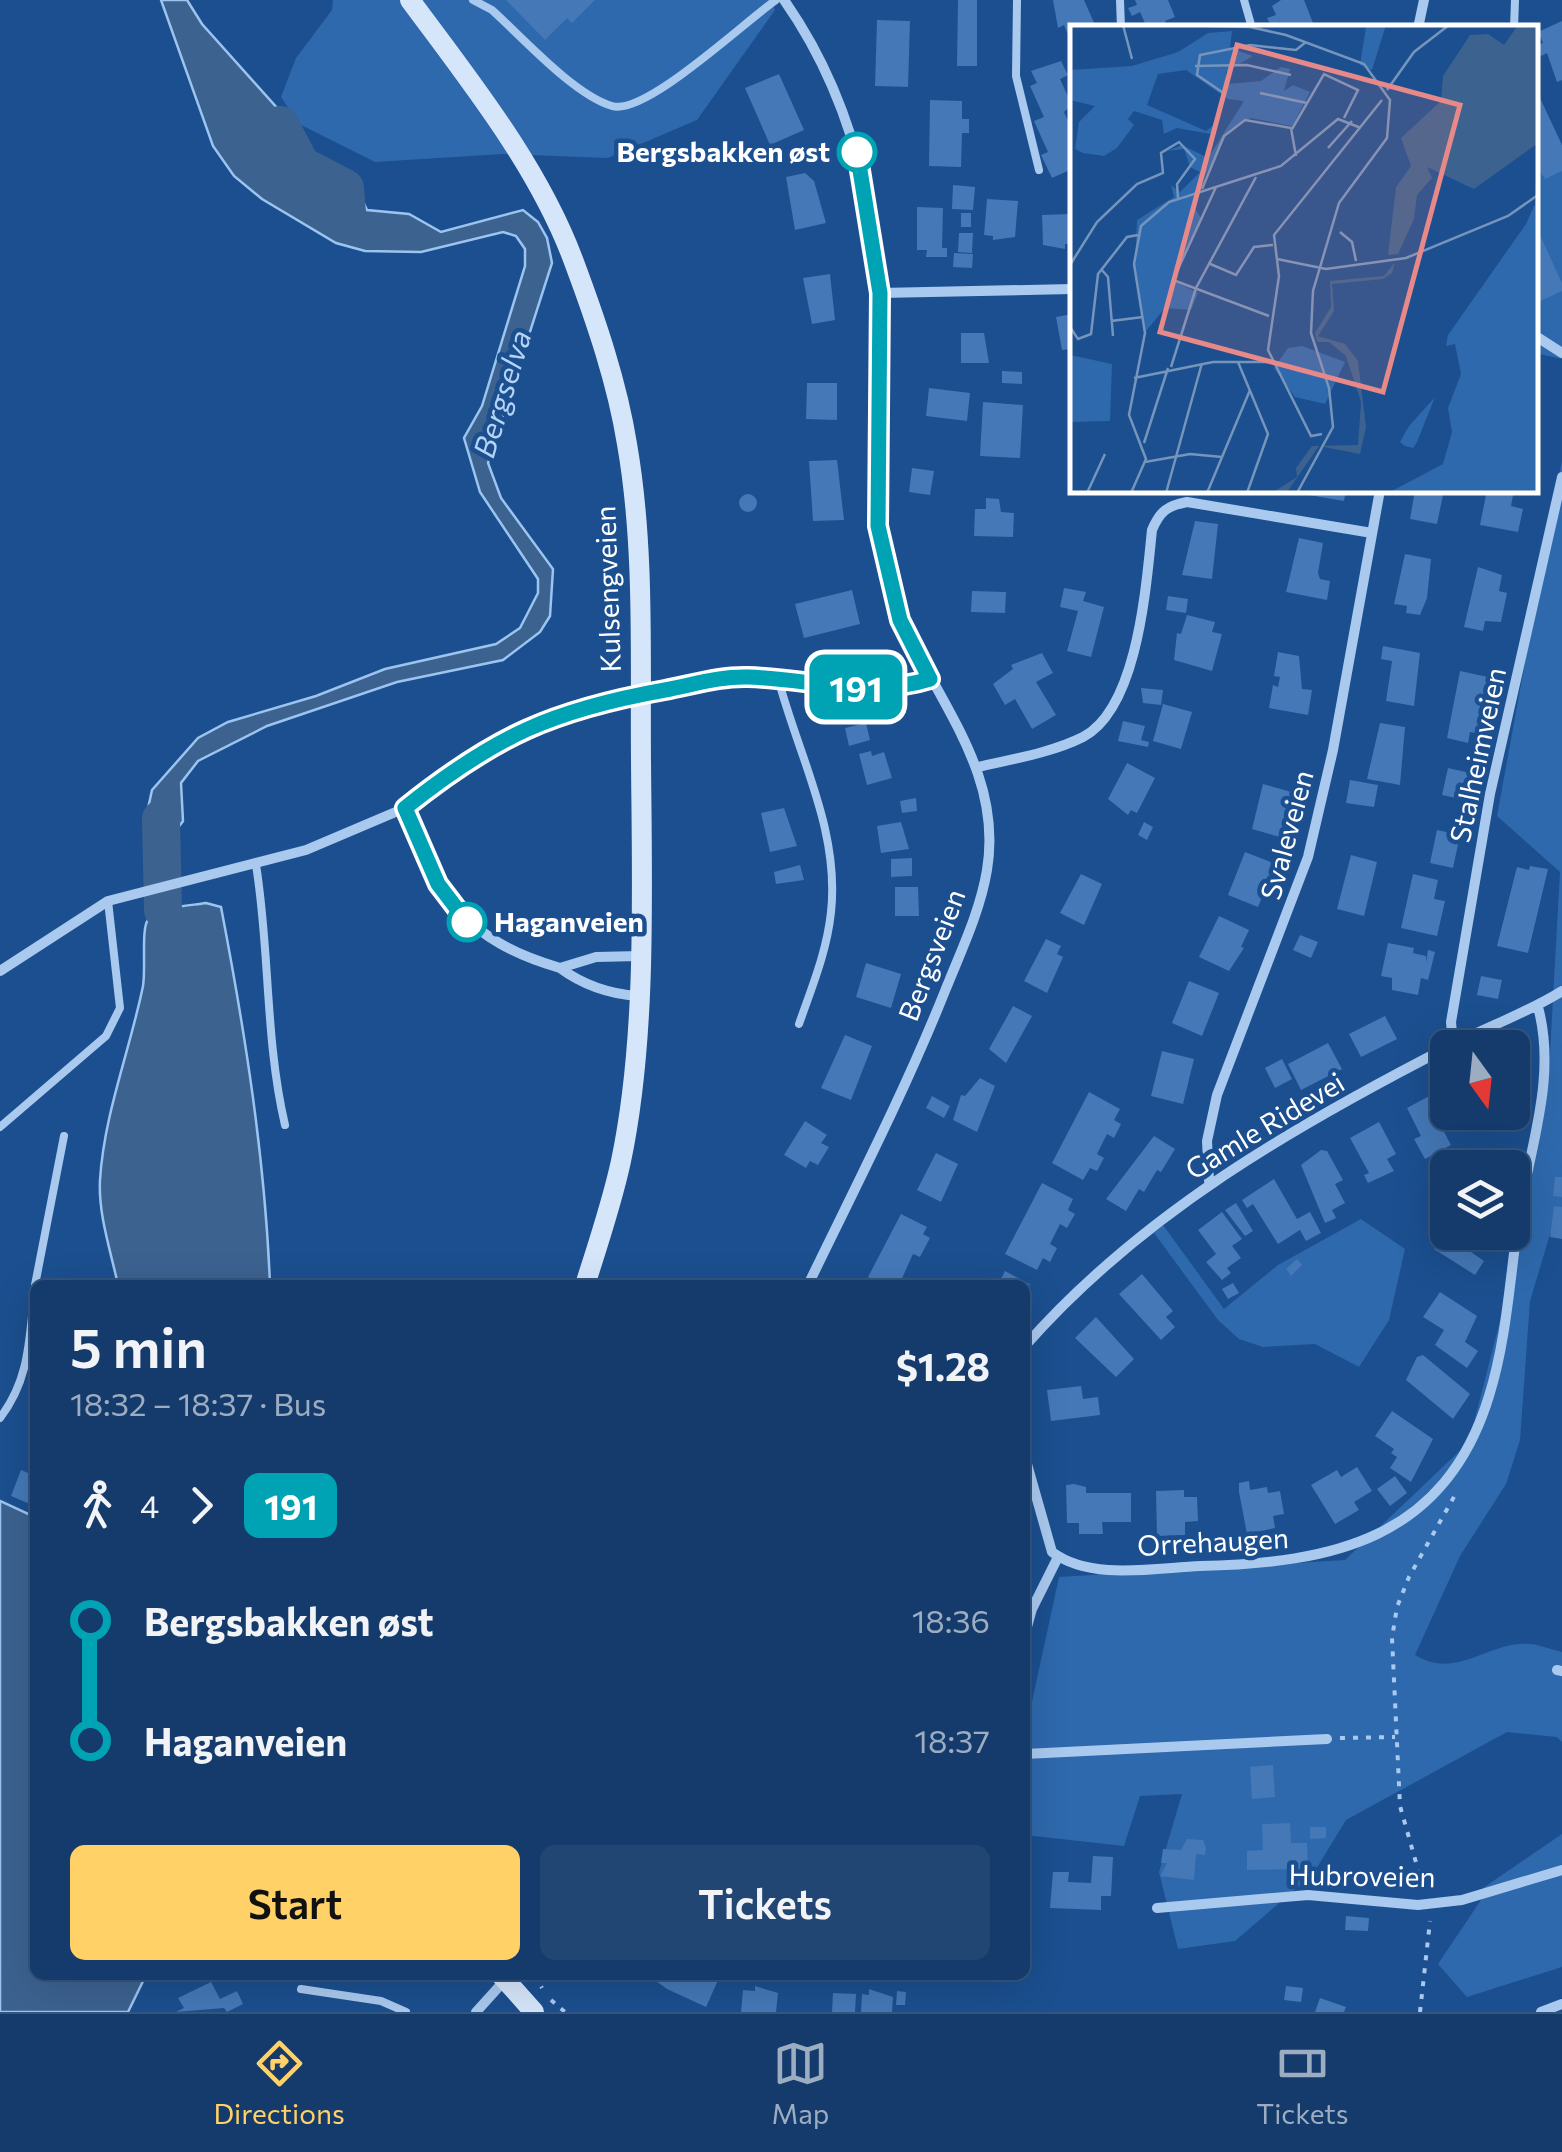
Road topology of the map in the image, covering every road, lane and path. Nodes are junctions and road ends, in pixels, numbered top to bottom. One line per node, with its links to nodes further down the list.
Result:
1 (410, 0): 28 (main road, Kulsengveien)
2 (472, 0): 3 (lane)
3 (776, 0)
4 (784, 0): 16 (street, Bergsveien)
5 (1017, 0): 14 (lane)
6 (1120, 0): 10 (lane)
7 (1244, 0): 11 (lane)
8 (1424, 0): 12 (street)
9 (1515, 0): 13 (lane)
10 (1121, 25)
11 (1251, 25)
12 (1419, 25)
13 (1514, 25)
14 (1039, 170)
15 (1070, 289): 16 (street)
16 (880, 293): 23 (street, Bergsveien)
17 (1537, 337): 18 (street)
18 (1562, 353)
19 (1562, 478): 35 (street, Stalheimveien)
20 (1380, 492): 21 (street, Svaleveien)
21 (1372, 534): 24 (street); 41 (street, Svaleveien)
22 (778, 678): 23 (street); 25 (street, bridge); 34 (lane)
23 (930, 679): 24 (street, Bergsveien)
24 (978, 767): 44 (street, Bergsveien)
25 (405, 808): 26 (street); 29 (street)
26 (256, 864): 27 (street); 38 (lane)
27 (108, 901): 30 (street); 39 (lane)
28 (640, 956): 29 (street); 32 (main road, Kulsengveien)
29 (560, 968): 32 (street)
30 (0, 970)
31 (1562, 992): 33 (street, Gamle Ridevei)
32 (638, 996): 43 (main road, Kulsengveien)
33 (1538, 1006): 36 (street, Gamle Ridevei); 48 (street, Orrehaugen)
34 (799, 1024)
35 (1452, 1030)
36 (1484, 1030)
37 (1430, 1057): 41 (street, Gamle Ridevei)
38 (284, 1125)
39 (0, 1127)
40 (64, 1136): 42 (lane)
41 (1209, 1181): 46 (street, Gamle Ridevei)
42 (36, 1280)
43 (586, 1280)
44 (810, 1280)
45 (30, 1337): 47 (lane)
46 (1030, 1340)
47 (0, 1418)
48 (1462, 1456): 50 (street, Orrehaugen); 52 (path)
49 (1030, 1477): 50 (street)
50 (1058, 1556): 51 (street)
51 (1030, 1616)
52 (1395, 1737): 53 (path); 56 (path)
53 (1327, 1738): 54 (street)
54 (1030, 1754)
55 (1562, 1870): 56 (street, Hubroveien)
56 (1427, 1904): 57 (street, Hubroveien); 66 (path)
57 (1157, 1908)
58 (501, 1980): 64 (street)
59 (506, 1980): 65 (main road)
60 (301, 1989): 62 (lane)
61 (1562, 2004): 67 (street)
62 (394, 2009): 63 (lane)
63 (406, 2012)
64 (476, 2012)
65 (534, 2012)
66 (1420, 2012)
67 (1541, 2012)

